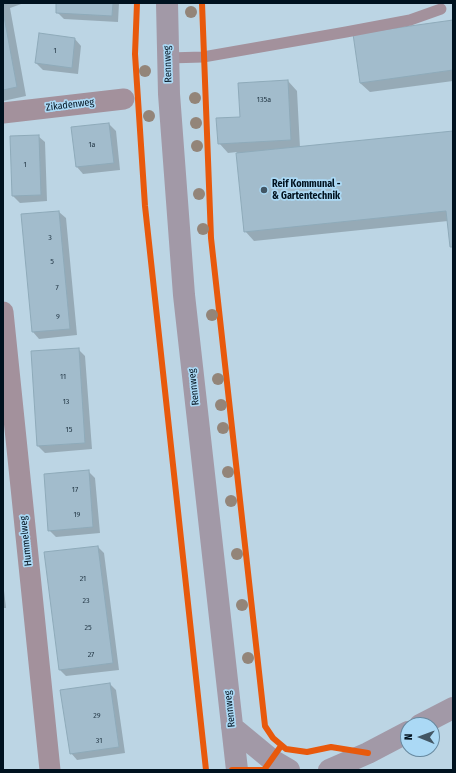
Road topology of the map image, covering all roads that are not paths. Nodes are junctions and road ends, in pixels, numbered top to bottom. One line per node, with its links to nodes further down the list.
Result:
1 (167, 3): 3 (main road, Rennweg)
2 (441, 9): 3 (lane)
3 (168, 58): 9 (main road, Rennweg)
4 (124, 99): 5 (street, Zikadenweg)
5 (3, 113)
6 (3, 312): 11 (street, Hummelweg)
7 (453, 708): 8 (main road)
8 (436, 717)
9 (232, 727): 12 (main road, Rennweg); 13 (main road)
10 (400, 736): 14 (main road)
11 (50, 770)
12 (236, 770)
13 (289, 770)
14 (329, 770)

